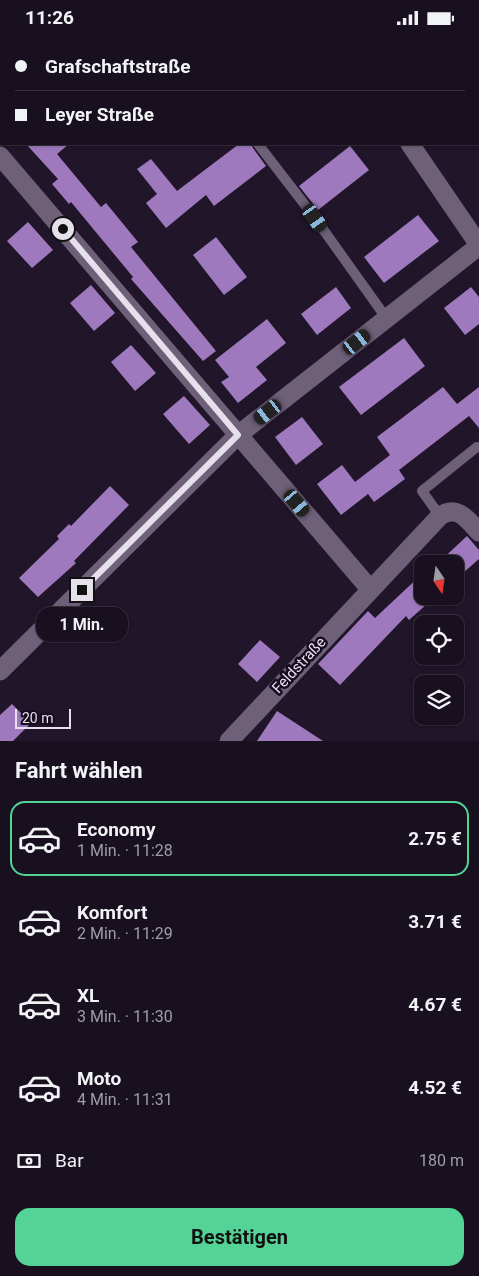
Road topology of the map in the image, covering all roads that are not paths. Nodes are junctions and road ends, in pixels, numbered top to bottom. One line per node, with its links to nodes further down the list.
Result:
1 (259, 145): 5 (lane)
2 (411, 145): 4 (street)
3 (0, 156): 6 (street)
4 (477, 237): 5 (street)
5 (387, 319): 6 (street)
6 (238, 435): 10 (street); 11 (street)
7 (477, 447): 8 (lane)
8 (440, 516): 9 (street); 10 (street, Feldstraße)
9 (479, 532)
10 (370, 589): 12 (street, Feldstraße)
11 (0, 671)
12 (229, 741)

